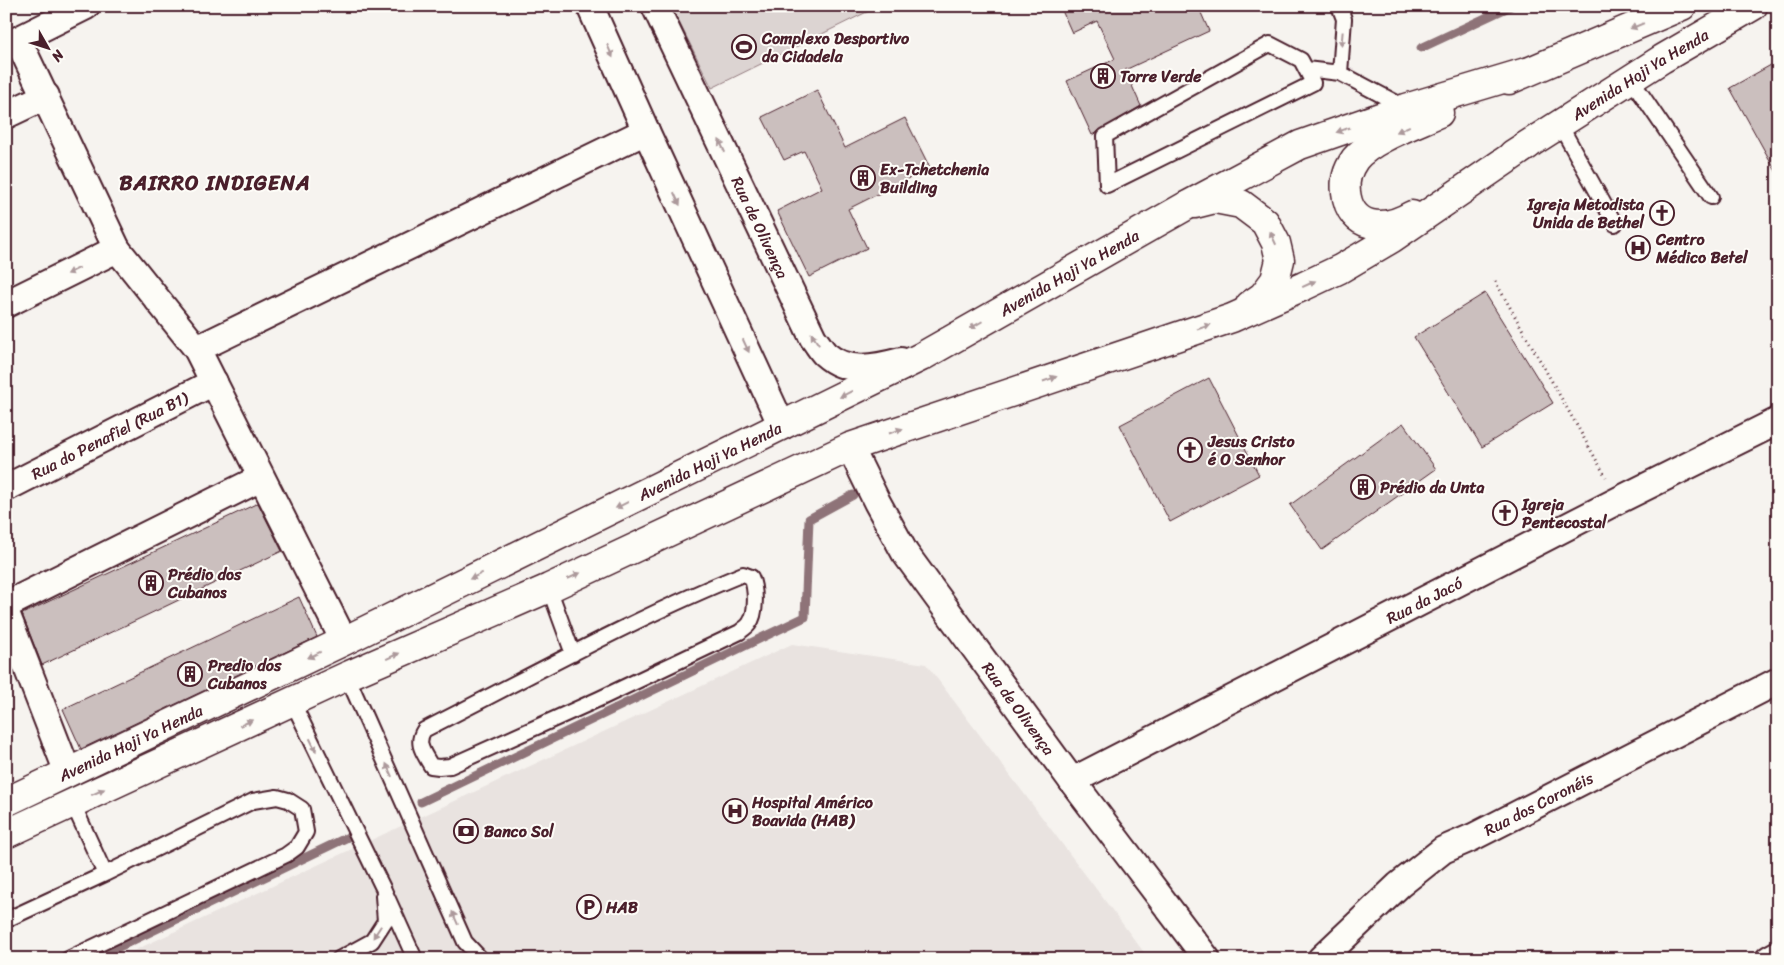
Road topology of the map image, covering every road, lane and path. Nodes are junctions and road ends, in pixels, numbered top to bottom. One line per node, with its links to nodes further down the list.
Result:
1 (86, 6): 7 (street)
2 (590, 6): 16 (street, one-way to 16)
3 (656, 6): 26 (street, Rua de Olivença, one-way to 3)
4 (1339, 6): 10 (lane, one-way to 10)
5 (1682, 6): 9 (main road, one-way to 9)
6 (1753, 6): 11 (main road, Avenida Hoji Ya Henda)
7 (12, 43): 12 (street)
8 (1306, 69): 8 (lane); 10 (lane)
9 (1526, 72): 13 (main road, Avenida Hoji Ya Henda); 17 (main road, one-way to 17)
10 (1340, 73): 13 (lane)
11 (1631, 79): 15 (main road, Avenida Hoji Ya Henda); 18 (lane)
12 (46, 96): 14 (street); 21 (street)
13 (1406, 108): 19 (main road, Avenida Hoji Ya Henda, one-way to 19)
14 (6, 115)
15 (1560, 125): 17 (main road, Avenida Hoji Ya Henda); 20 (lane)
16 (646, 132): 25 (street); 29 (street, one-way to 29)
17 (1528, 145): 24 (main road, one-way to 17)
18 (1711, 197)
19 (1186, 206): 24 (main road, one-way to 19); 26 (main road, Avenida Hoji Ya Henda, one-way to 26)
20 (1615, 224)
21 (117, 249): 23 (street, one-way to 23); 25 (street)
22 (1495, 282): 33 (path)
23 (6, 304)
24 (1232, 318): 30 (main road, Avenida Hoji Ya Henda, one-way to 24)
25 (197, 349): 27 (street)
26 (921, 356): 29 (main road, Avenida Hoji Ya Henda, one-way to 29)
27 (214, 382): 31 (street); 32 (street, Rua do Penafiel (Rua B1))
28 (1778, 421): 33 (street, Rua da Jacó)
29 (782, 426): 37 (main road, Avenida Hoji Ya Henda, one-way to 37)
30 (850, 447): 34 (main road, Avenida Hoji Ya Henda, one-way to 30); 43 (street, Rua de Olivença)
31 (261, 478): 35 (street); 37 (street)
32 (6, 488)
33 (1619, 500): 43 (street, Rua da Jacó)
34 (549, 588): 38 (lane); 39 (main road, Avenida Hoji Ya Henda, one-way to 34)
35 (6, 605)
36 (6, 613): 42 (street)
37 (344, 641): 42 (main road, Avenida Hoji Ya Henda, one-way to 42)
38 (573, 654): 38 (lane)
39 (347, 676): 41 (main road, Avenida Hoji Ya Henda); 54 (lane, one-way to 39)
40 (1778, 681): 56 (street, Rua dos Coronéis)
41 (292, 701): 45 (main road, Avenida Hoji Ya Henda, one-way to 41); 48 (lane, one-way to 48)
42 (68, 773): 44 (main road, Avenida Hoji Ya Henda)
43 (1072, 781): 55 (street, Rua de Olivença)
44 (6, 802)
45 (73, 804): 46 (main road, Avenida Hoji Ya Henda); 47 (lane)
46 (6, 834)
47 (105, 874): 49 (lane); 51 (lane)
48 (383, 888): 52 (lane, one-way to 52); 53 (lane)
49 (6, 920)
50 (1778, 954): 57 (street)
51 (68, 959)
52 (339, 959)
53 (415, 959)
54 (481, 959)
55 (1207, 959)
56 (1321, 959)
57 (1769, 959)

